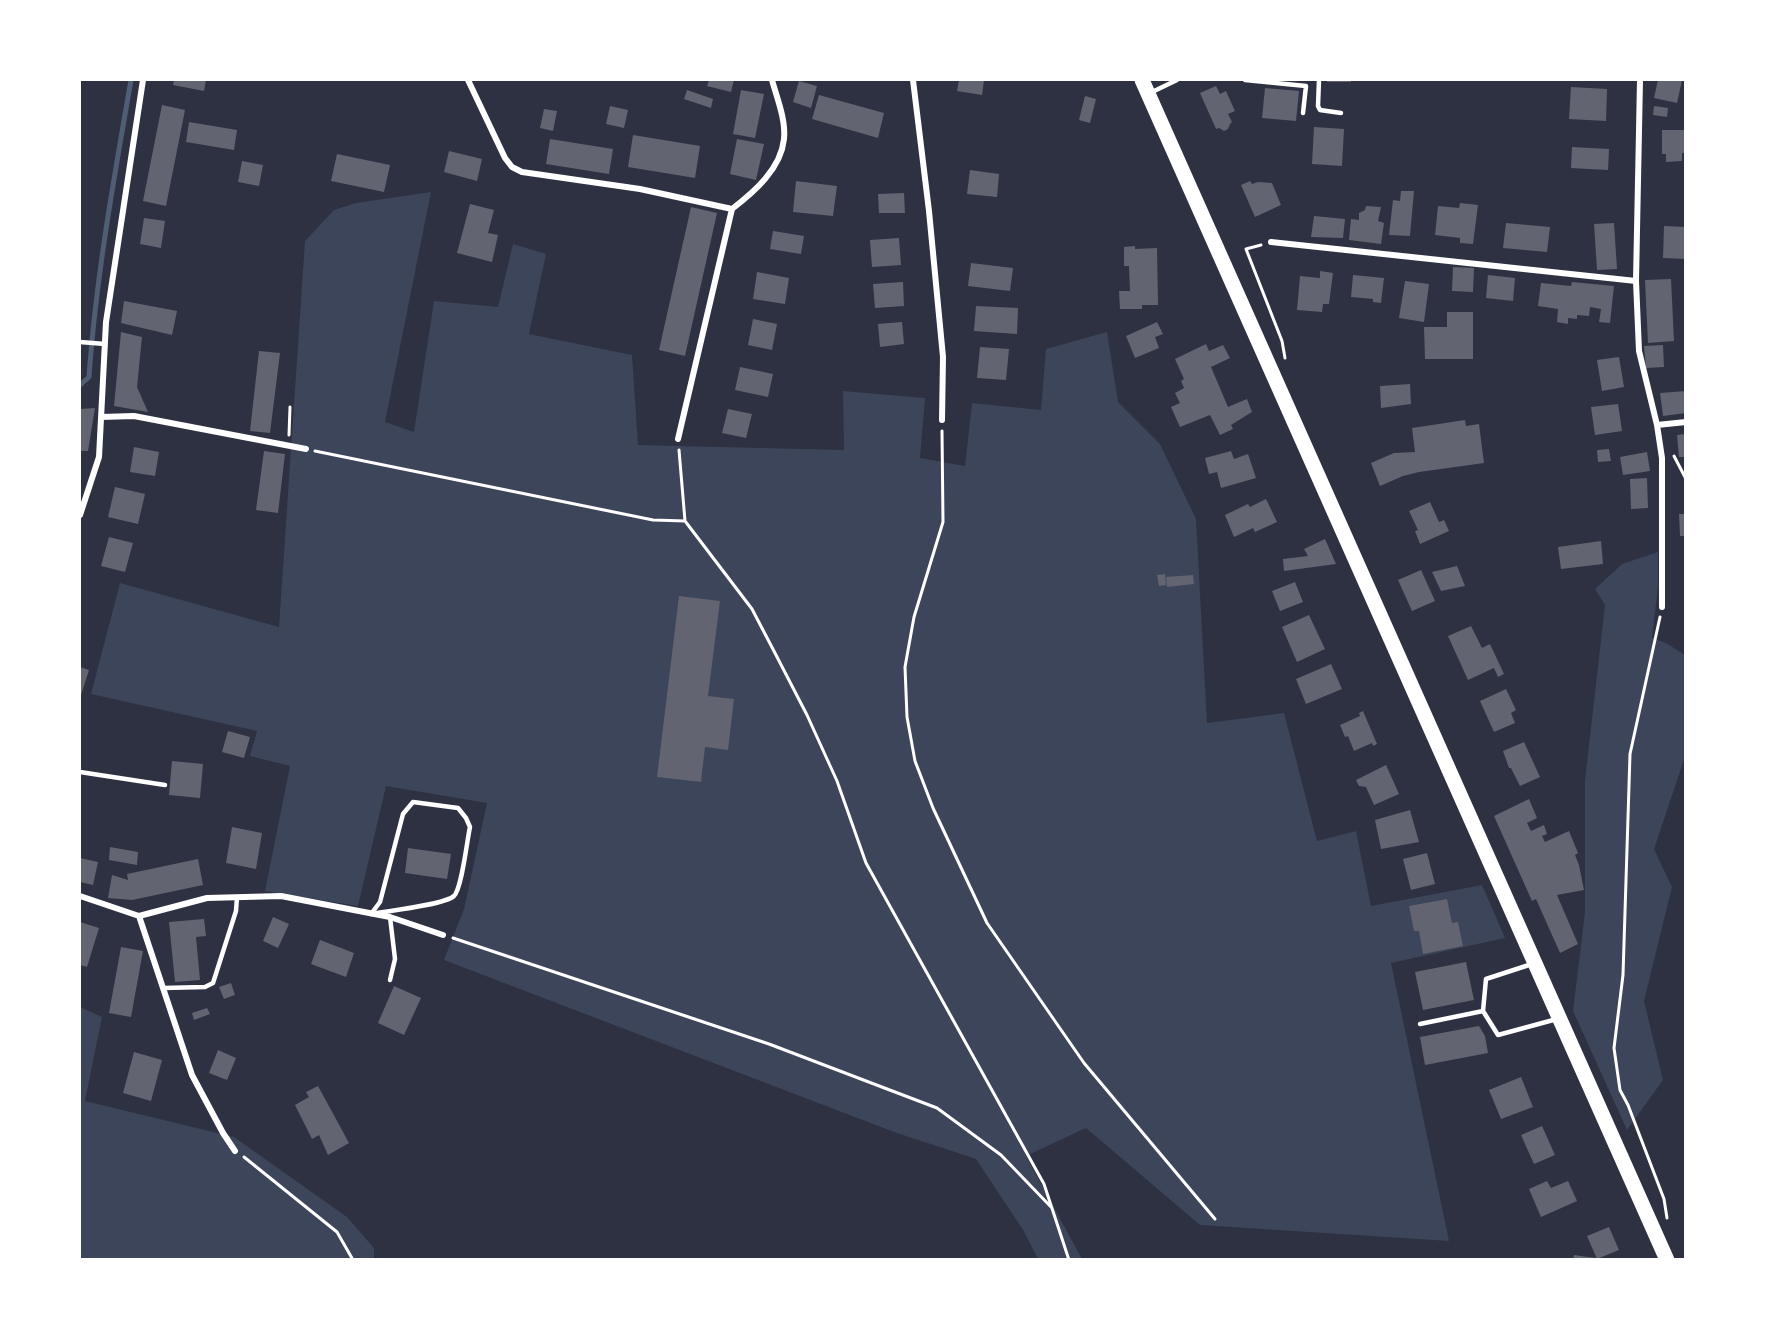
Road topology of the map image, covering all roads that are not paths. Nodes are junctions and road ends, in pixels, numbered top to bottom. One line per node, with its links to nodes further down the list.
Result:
1 (142, 80): 16 (street)
2 (468, 80): 12 (street)
3 (772, 80): 12 (street)
4 (913, 80): 18 (street)
5 (1177, 80): 9 (lane)
6 (1245, 80): 10 (lane)
7 (1319, 80): 11 (lane)
8 (1640, 80): 14 (street)
9 (1145, 86): 33 (main road)
10 (1303, 113)
11 (1341, 113)
12 (732, 209): 21 (street)
13 (1271, 242): 14 (street)
14 (1636, 281): 20 (street)
15 (82, 342): 16 (lane)
16 (105, 345): 17 (street)
17 (101, 417): 22 (street); 23 (street)
18 (942, 420)
19 (1686, 422): 20 (street)
20 (1658, 425): 24 (street)
21 (678, 440)
22 (306, 449)
23 (80, 515)
24 (1662, 607)
25 (80, 772): 26 (lane)
26 (165, 785)
27 (80, 896): 30 (street)
28 (237, 897): 29 (street); 30 (street); 35 (lane)
29 (372, 914): 29 (lane); 31 (street)
30 (139, 916): 35 (street)
31 (390, 917): 32 (street); 34 (lane)
32 (443, 934)
33 (1535, 963): 36 (lane); 37 (main road)
34 (390, 980)
35 (163, 988): 39 (street)
36 (1483, 1011): 37 (lane); 38 (lane)
37 (1560, 1018): 40 (main road)
38 (1420, 1024)
39 (235, 1150)
40 (1667, 1260)

